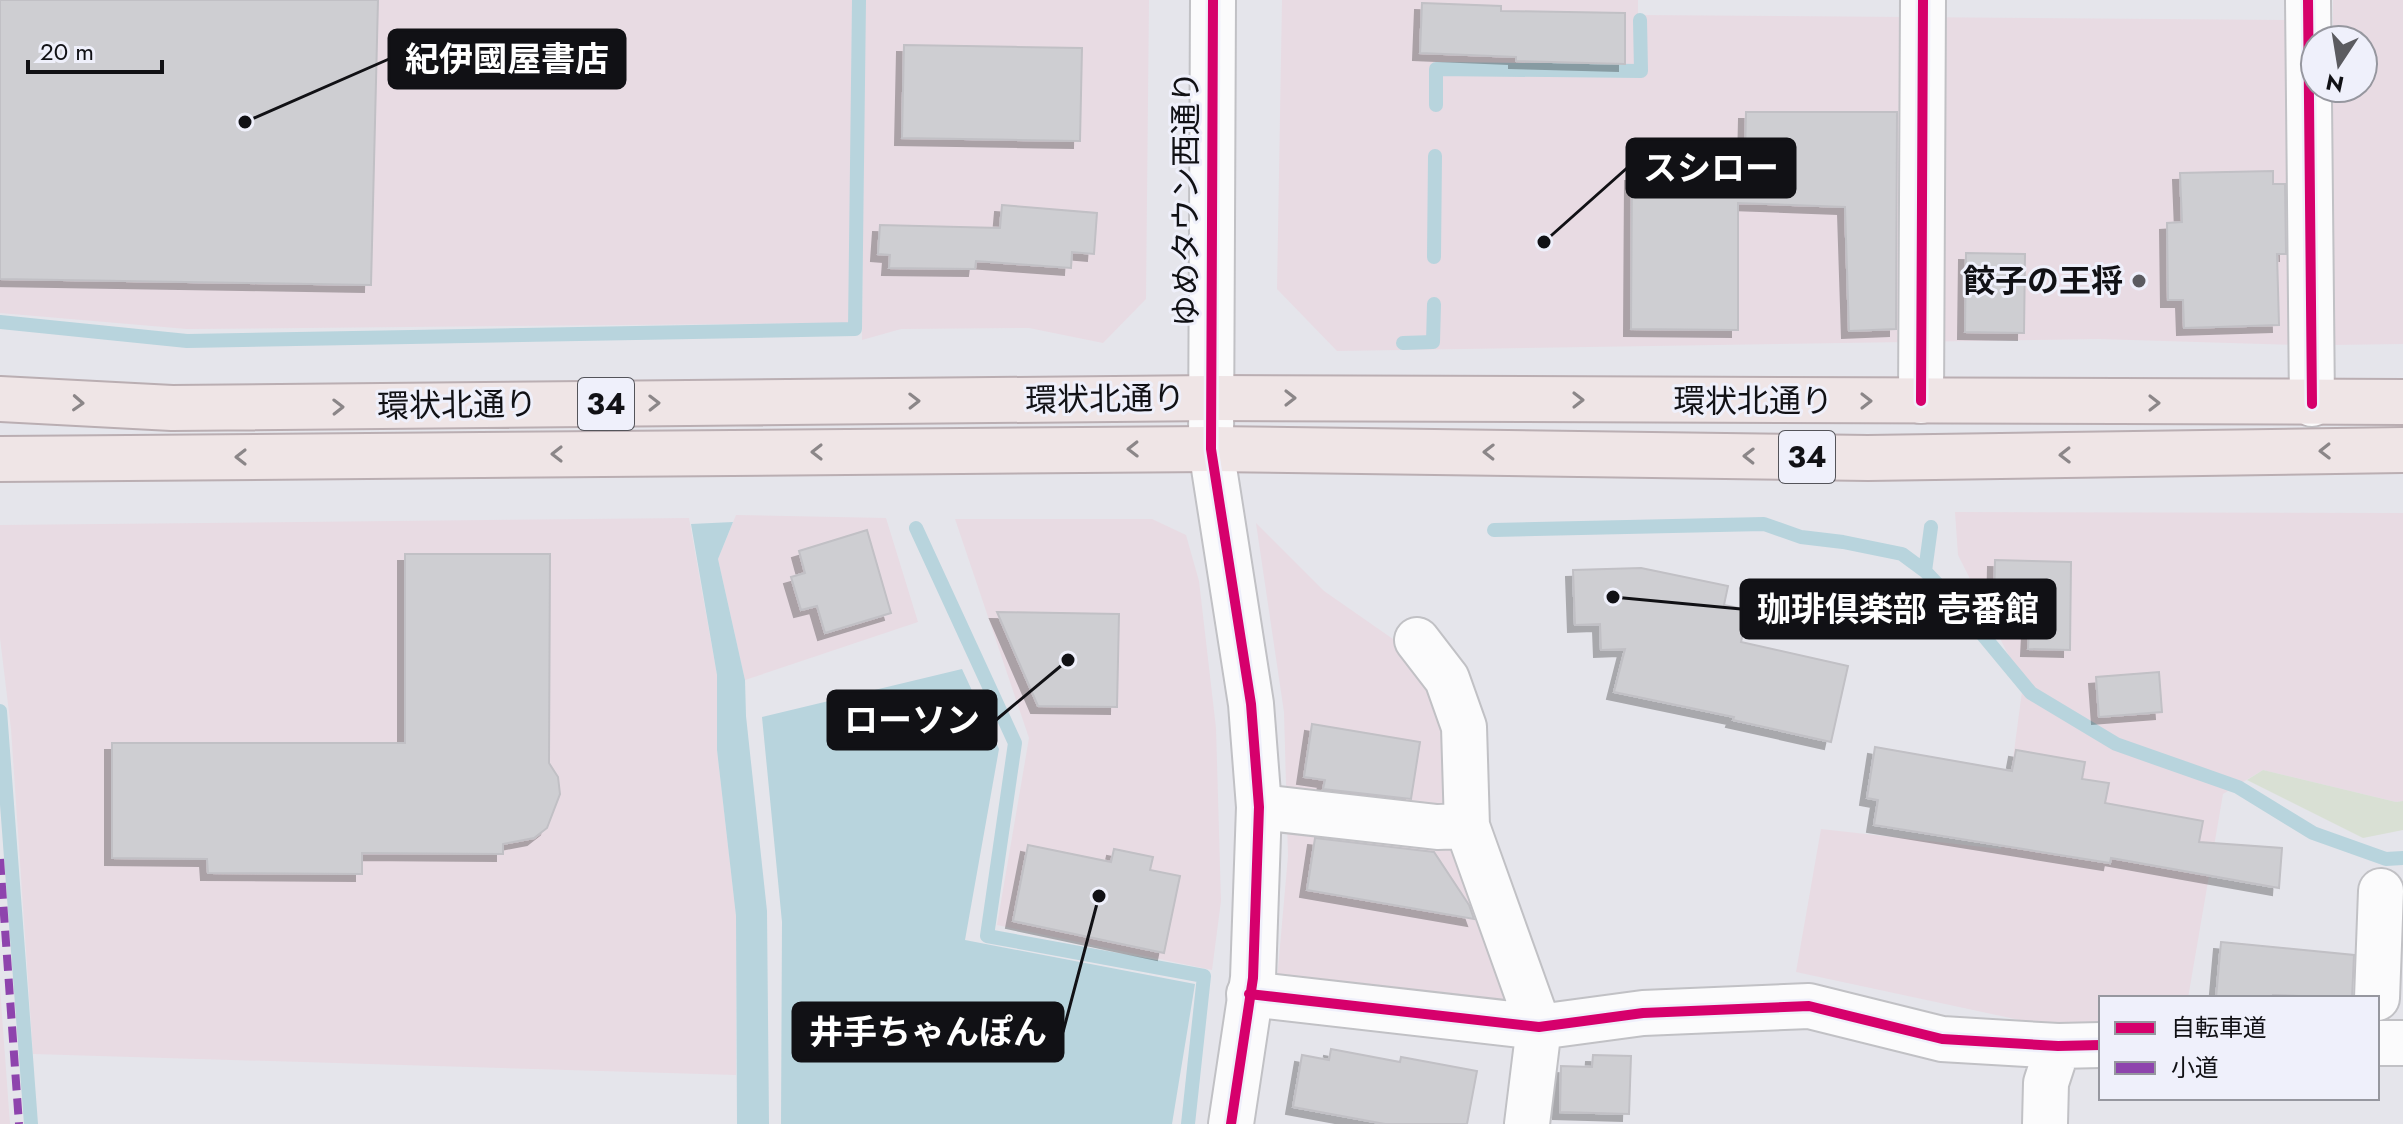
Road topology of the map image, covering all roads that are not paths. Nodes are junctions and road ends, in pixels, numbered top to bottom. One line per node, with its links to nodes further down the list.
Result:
1 (1213, 0): 4 (street, ゆめタウン西通り)
2 (1923, 0): 6 (street)
3 (2308, 0): 8 (street)
4 (1212, 398): 5 (highway, 環状北通り / 34, one-way to 4); 6 (highway, 環状北通り / 34, one-way to 6); 9 (street, ゆめタウン西通り)
5 (0, 399)
6 (1921, 401): 8 (highway, 環状北通り / 34, one-way to 8)
7 (2403, 402): 8 (highway, 環状北通り / 34)
8 (2312, 404)
9 (1211, 449): 10 (highway, 環状北通り / 34, one-way to 9); 11 (highway, 環状北通り / 34, one-way to 11); 13 (street, ゆめタウン西通り)
10 (2403, 450)
11 (0, 459)
12 (1417, 640): 14 (street)
13 (1259, 807): 14 (street); 16 (street, ゆめタウン西通り)
14 (1467, 826): 18 (street)
15 (2381, 891): 17 (street)
16 (1249, 994): 18 (street); 23 (street, ゆめタウン西通り)
17 (2377, 996)
18 (1539, 1027): 22 (street); 24 (street)
19 (2379, 1043): 20 (street)
20 (2403, 1043)
21 (2099, 1045): 22 (street)
22 (2058, 1046): 25 (street)
23 (1231, 1124)
24 (1527, 1124)
25 (2045, 1124)

